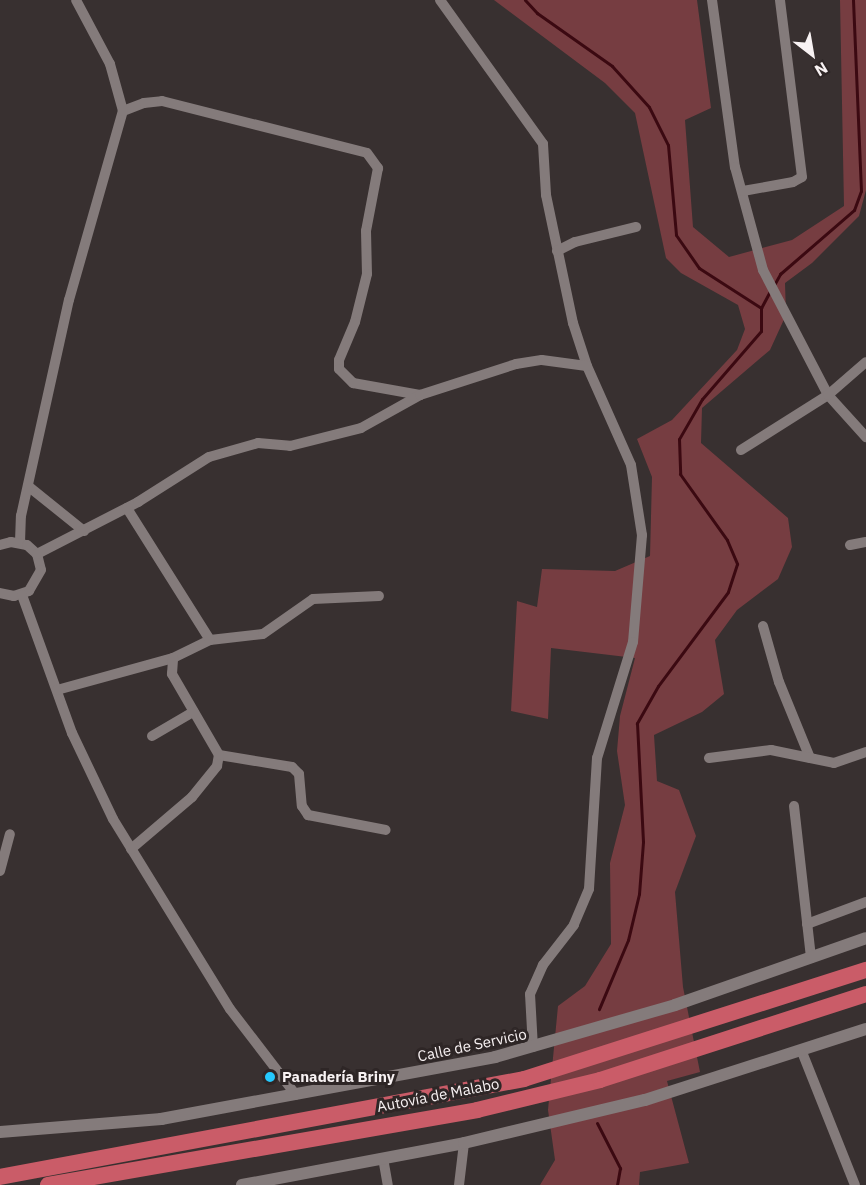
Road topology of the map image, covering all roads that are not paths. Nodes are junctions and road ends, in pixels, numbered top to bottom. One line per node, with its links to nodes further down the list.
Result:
1 (76, 0): 5 (street)
2 (440, 0): 8 (street)
3 (712, 0): 6 (street)
4 (780, 0): 6 (street)
5 (123, 111): 11 (street); 15 (street)
6 (743, 191): 12 (street)
7 (636, 227): 8 (street)
8 (557, 251): 10 (street)
9 (866, 362): 12 (street)
10 (587, 366): 11 (street); 48 (street)
11 (420, 395): 16 (street)
12 (828, 395): 13 (street); 14 (street)
13 (866, 436)
14 (741, 450)
15 (28, 486): 17 (street); 18 (street)
16 (127, 508): 17 (street); 27 (street)
17 (84, 531): 22 (street)
18 (20, 542): 21 (street); 22 (street)
19 (866, 542): 20 (street)
20 (850, 544)
21 (0, 545)
22 (37, 554): 24 (street)
23 (0, 592): 24 (street)
24 (22, 595): 29 (street)
25 (379, 596): 27 (street)
26 (763, 626): 35 (street)
27 (210, 640): 28 (street)
28 (173, 658): 29 (street); 30 (street)
29 (57, 690): 39 (street)
30 (193, 712): 31 (street); 33 (street)
31 (152, 736)
32 (866, 752): 35 (street)
33 (219, 754): 37 (street); 39 (street)
34 (709, 758): 35 (street)
35 (810, 758)
36 (794, 806): 42 (street)
37 (386, 830)
38 (10, 834): 40 (street)
39 (131, 849): 50 (street)
40 (0, 871)
41 (866, 903): 42 (street)
42 (807, 924): 44 (street)
43 (866, 938): 44 (street, Calle de Servicio)
44 (811, 958): 48 (street, Calle de Servicio)
45 (866, 970): 54 (highway, Autovía de Malabo)
46 (866, 994): 55 (highway, Autovía de Malabo)
47 (866, 1029): 49 (street)
48 (532, 1047): 50 (street, Calle de Servicio)
49 (802, 1052): 52 (street); 59 (street)
50 (290, 1096): 51 (street, Calle de Servicio)
51 (0, 1132)
52 (464, 1143): 53 (street); 58 (street)
53 (383, 1158): 56 (street); 57 (street)
54 (0, 1177)
55 (48, 1185)
56 (242, 1185)
57 (388, 1185)
58 (459, 1185)
59 (855, 1185)

